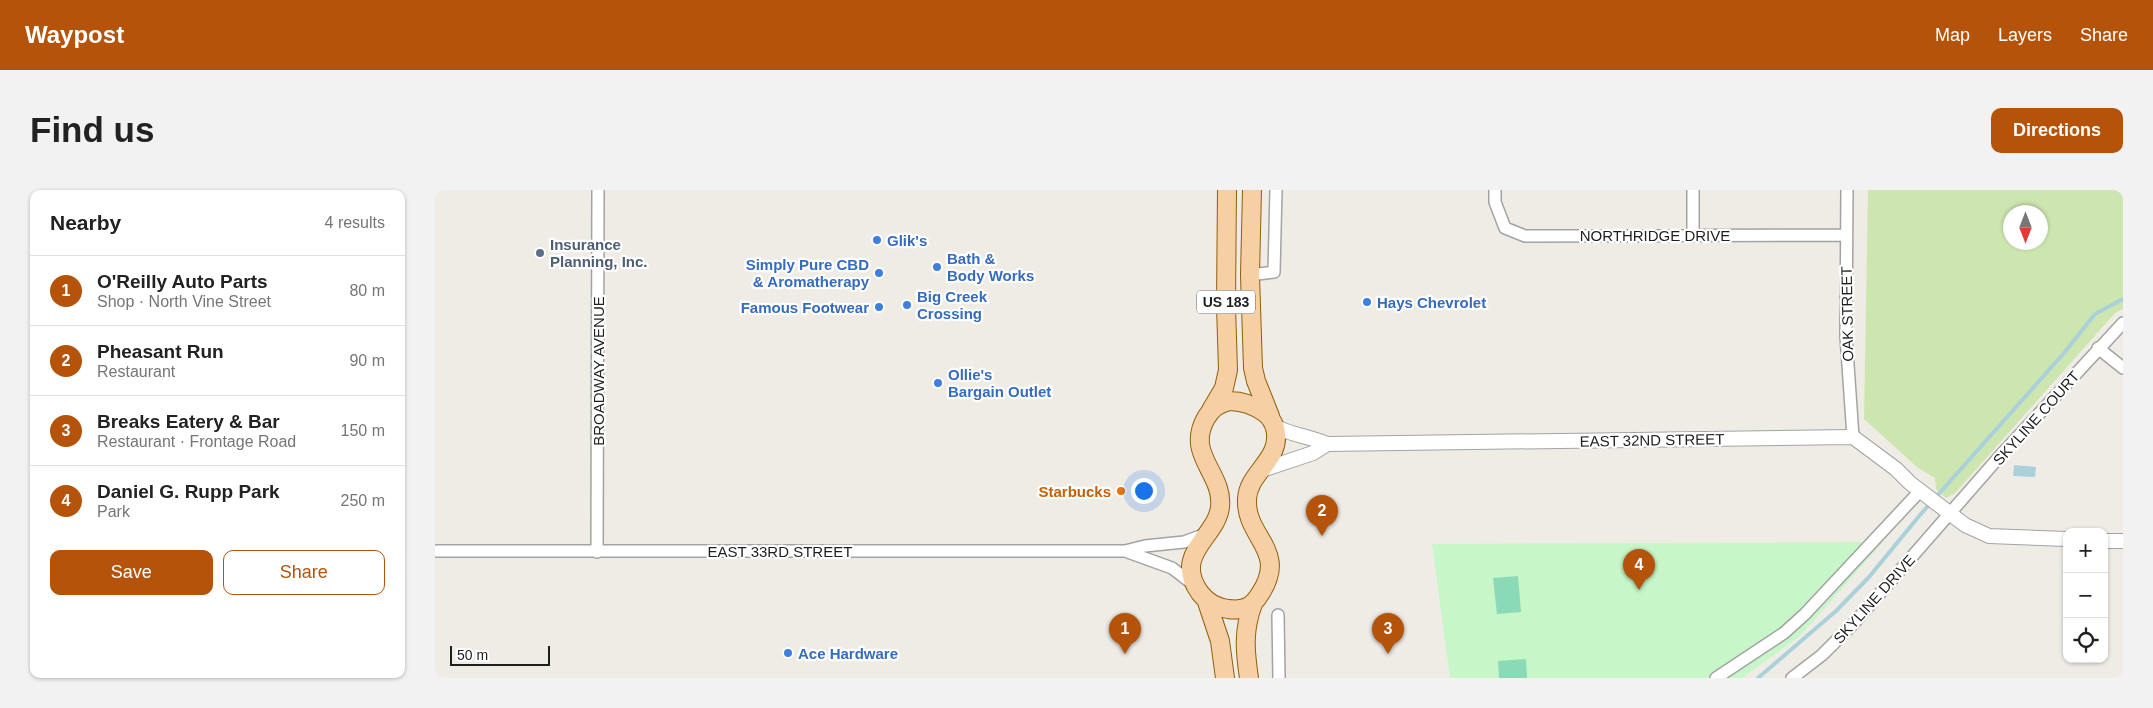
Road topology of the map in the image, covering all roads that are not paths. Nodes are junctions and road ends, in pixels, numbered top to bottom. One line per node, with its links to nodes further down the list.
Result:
1 (598, 190): 27 (street, BROADWAY AVENUE)
2 (1227, 190): 14 (main road, US 183)
3 (1252, 190): 10 (main road, US 183)
4 (1276, 190): 10 (street)
5 (1495, 190): 8 (street, NORTHRIDGE DRIVE)
6 (1693, 190): 8 (street)
7 (1847, 190): 9 (street, OAK STREET)
8 (1693, 235): 9 (street, NORTHRIDGE DRIVE)
9 (1846, 235): 16 (street, OAK STREET)
10 (1250, 275): 15 (main road, US 183)
11 (2123, 323): 12 (street, SKYLINE COURT)
12 (2098, 348): 13 (street); 20 (street, SKYLINE COURT)
13 (2123, 368)
14 (1211, 410): 15 (main road); 21 (main road)
15 (1272, 421): 17 (street, EAST 32ND STREET); 18 (main road)
16 (1853, 437): 17 (street, EAST 32ND STREET); 19 (street)
17 (1327, 444): 18 (street, EAST 32ND STREET)
18 (1262, 470): 30 (main road)
19 (1920, 491): 20 (street); 35 (street)
20 (1949, 514): 22 (street); 36 (street, SKYLINE DRIVE)
21 (1205, 534): 26 (street, EAST 33RD STREET); 28 (main road)
22 (2063, 539)
23 (2108, 541): 24 (street)
24 (2123, 541)
25 (435, 551): 27 (street, EAST 33RD STREET)
26 (1125, 551): 27 (street, EAST 33RD STREET); 28 (street, EAST 33RD STREET)
27 (597, 552)
28 (1195, 586): 29 (main road)
29 (1207, 602): 30 (main road); 32 (main road)
30 (1253, 604): 33 (main road)
31 (1278, 615): 34 (street)
32 (1225, 678)
33 (1249, 678)
34 (1279, 678)
35 (1716, 678)
36 (1792, 678)

